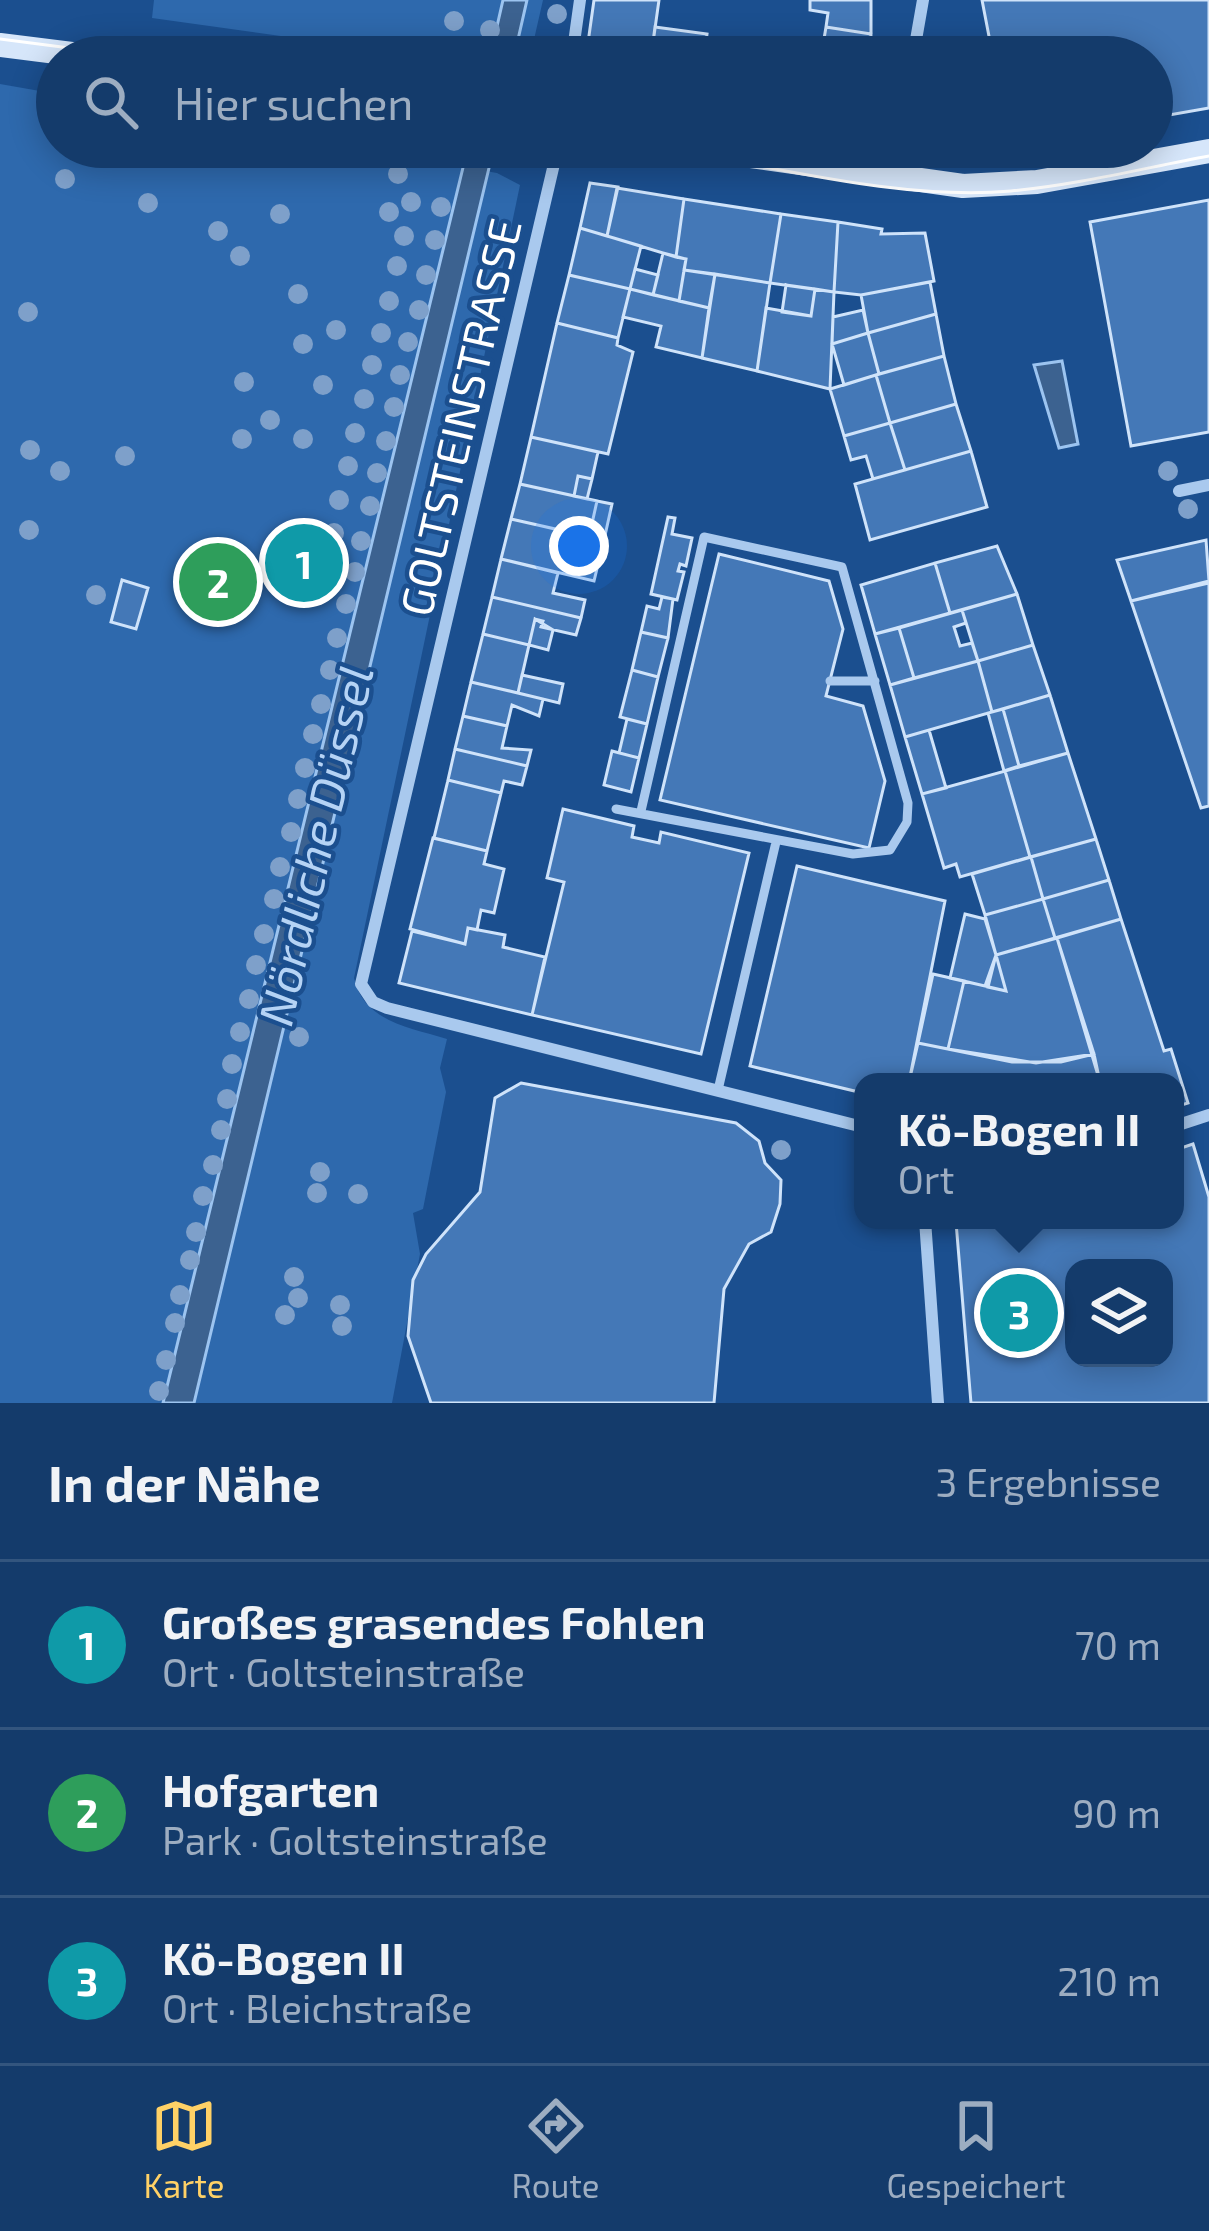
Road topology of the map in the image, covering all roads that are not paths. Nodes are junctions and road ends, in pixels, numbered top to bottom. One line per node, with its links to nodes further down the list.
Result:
1 (580, 0): 3 (street)
2 (923, 0): 4 (street)
3 (575, 36)
4 (917, 36)
5 (0, 45): 6 (main road)
6 (36, 50)
7 (1209, 151): 8 (main road)
8 (1173, 157)
9 (553, 168): 21 (street, GOLTSTEINSTRASSE)
10 (824, 168): 13 (main road)
11 (855, 168): 13 (street)
12 (1114, 168): 13 (main road)
13 (850, 172)
14 (1209, 485): 15 (street)
15 (1179, 491)
16 (830, 681): 17 (lane)
17 (875, 681): 19 (lane); 20 (lane)
18 (616, 809): 19 (lane)
19 (641, 811): 20 (lane)
20 (776, 842): 21 (lane)
21 (718, 1090): 22 (street)
22 (854, 1125)
23 (926, 1229): 24 (street)
24 (938, 1403)

